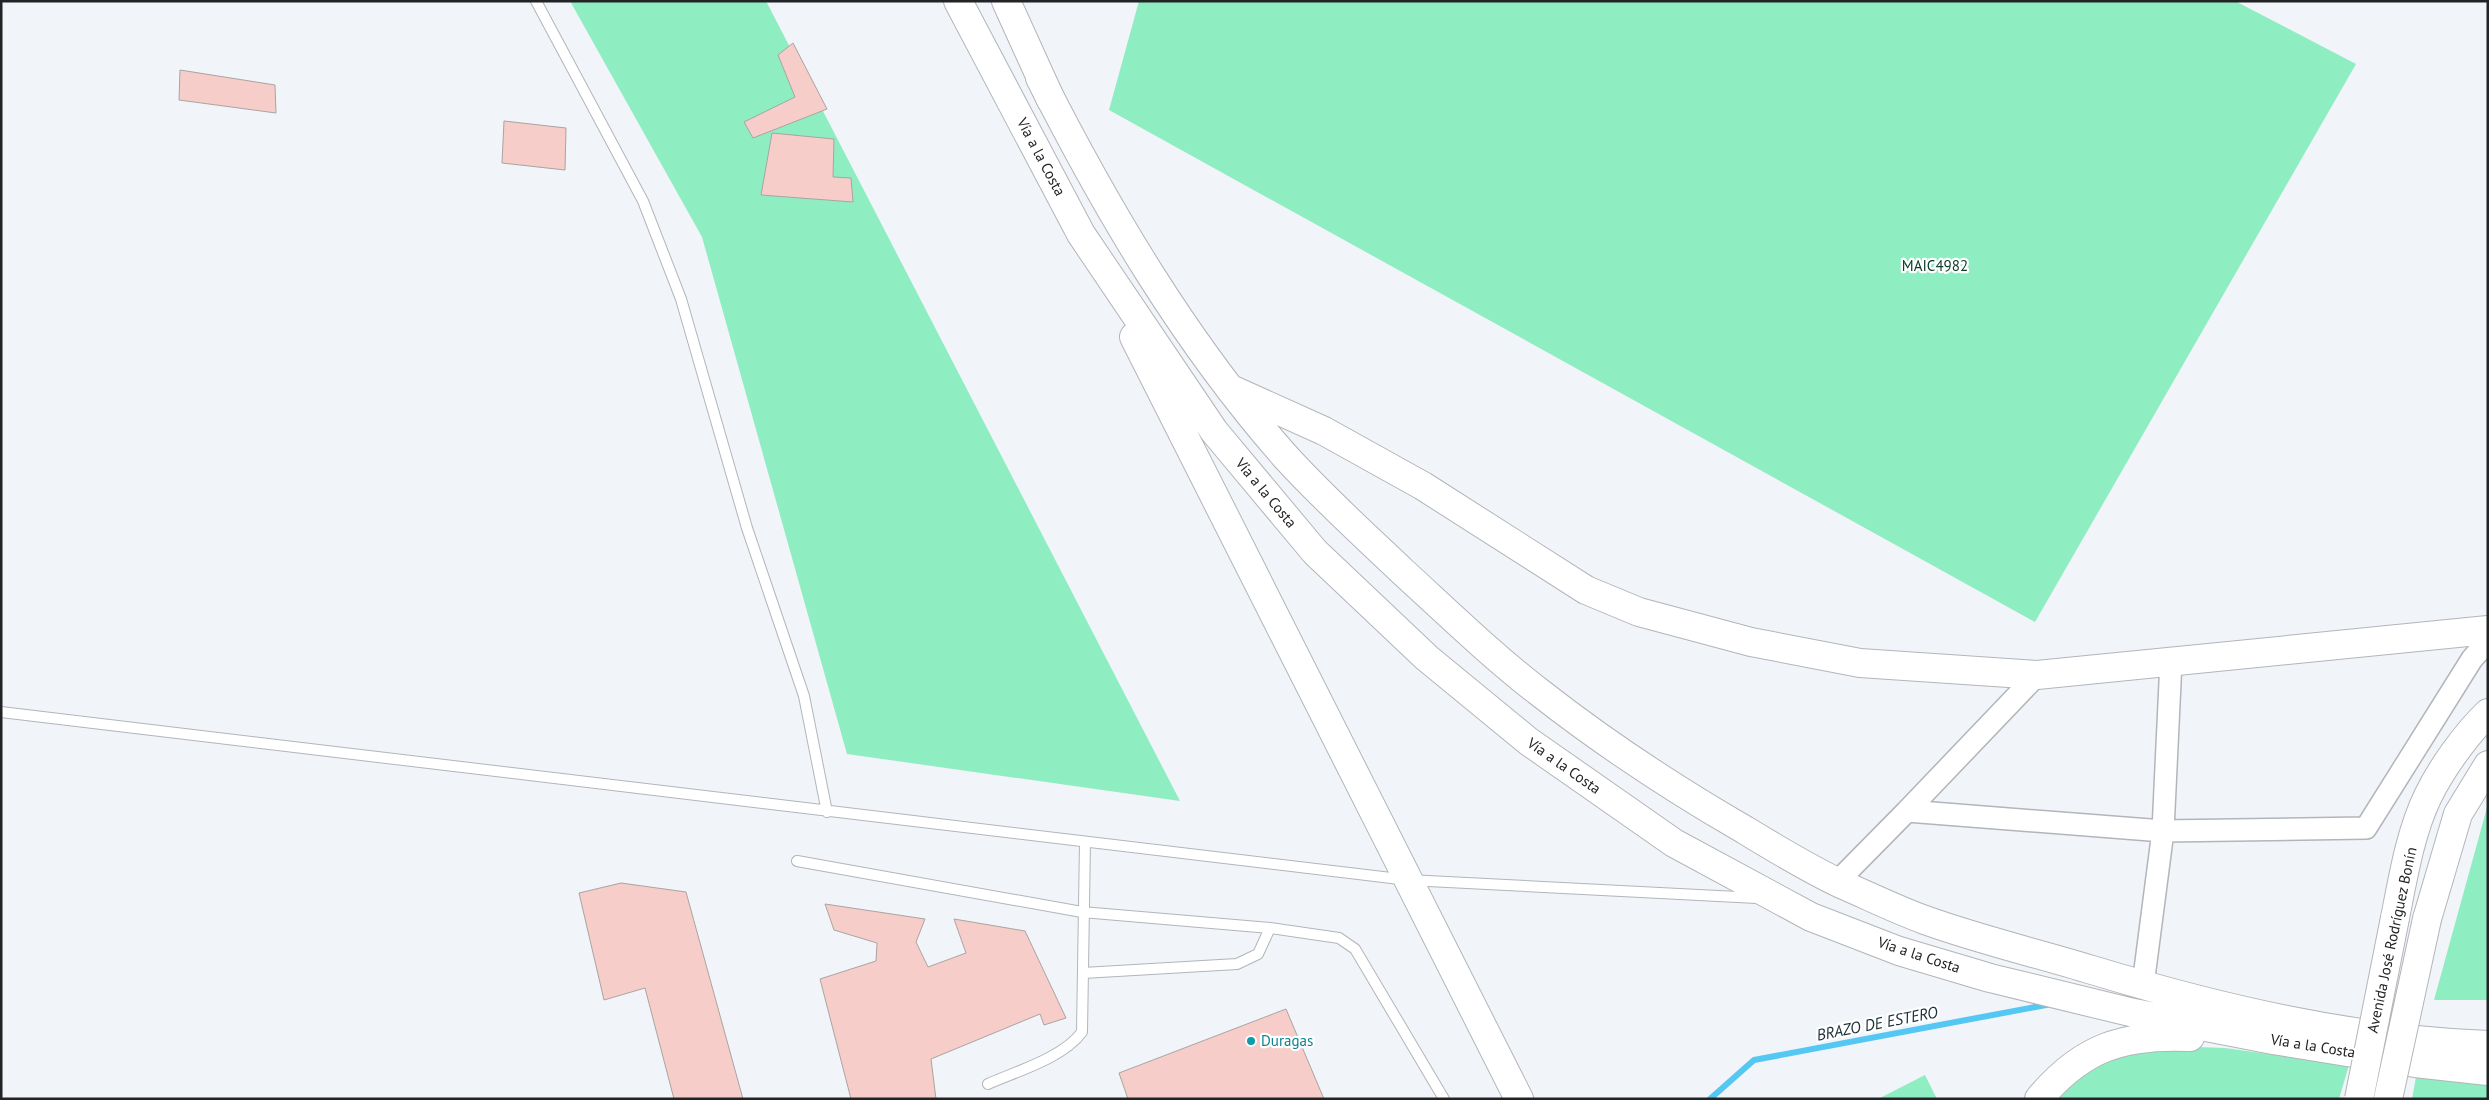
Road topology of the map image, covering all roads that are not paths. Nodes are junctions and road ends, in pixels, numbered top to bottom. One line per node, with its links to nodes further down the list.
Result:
1 (536, 1): 16 (lane)
2 (958, 1): 6 (main road, Vía a la Costa)
3 (1001, 1): 5 (main road, Vía a la Costa)
4 (1006, 1): 5 (main road)
5 (1052, 100): 7 (main road, Vía a la Costa)
6 (1081, 234): 20 (main road); 22 (main road, Vía a la Costa)
7 (1231, 389): 11 (main road); 21 (main road, Vía a la Costa)
8 (2488, 630): 10 (main road)
9 (2488, 641): 17 (street)
10 (2171, 661): 11 (main road); 17 (street)
11 (2037, 675): 15 (street)
12 (1, 712): 16 (lane)
13 (2488, 713): 34 (main road, Avenida José Rodríguez Bonín, bridge)
14 (2488, 765): 35 (main road, Avenida José Rodríguez Bonín, bridge)
15 (1907, 811): 17 (street); 21 (street)
16 (827, 812): 18 (lane)
17 (2163, 831): 26 (street)
18 (1084, 842): 20 (lane); 23 (lane)
19 (797, 861): 23 (lane)
20 (1408, 880): 22 (lane); 32 (main road)
21 (1837, 882): 26 (main road, Vía a la Costa)
22 (1778, 899): 27 (main road, Vía a la Costa)
23 (1082, 912): 24 (lane); 25 (lane)
24 (1270, 928): 25 (lane); 31 (lane)
25 (1083, 973): 30 (lane)
26 (2143, 985): 28 (main road, Vía a la Costa)
27 (2273, 1040): 29 (main road, Vía a la Costa); 33 (main road)
28 (2488, 1045)
29 (2488, 1071)
30 (988, 1084)
31 (1444, 1099)
32 (1519, 1099)
33 (2039, 1099)
34 (2359, 1099)
35 (2388, 1099)

